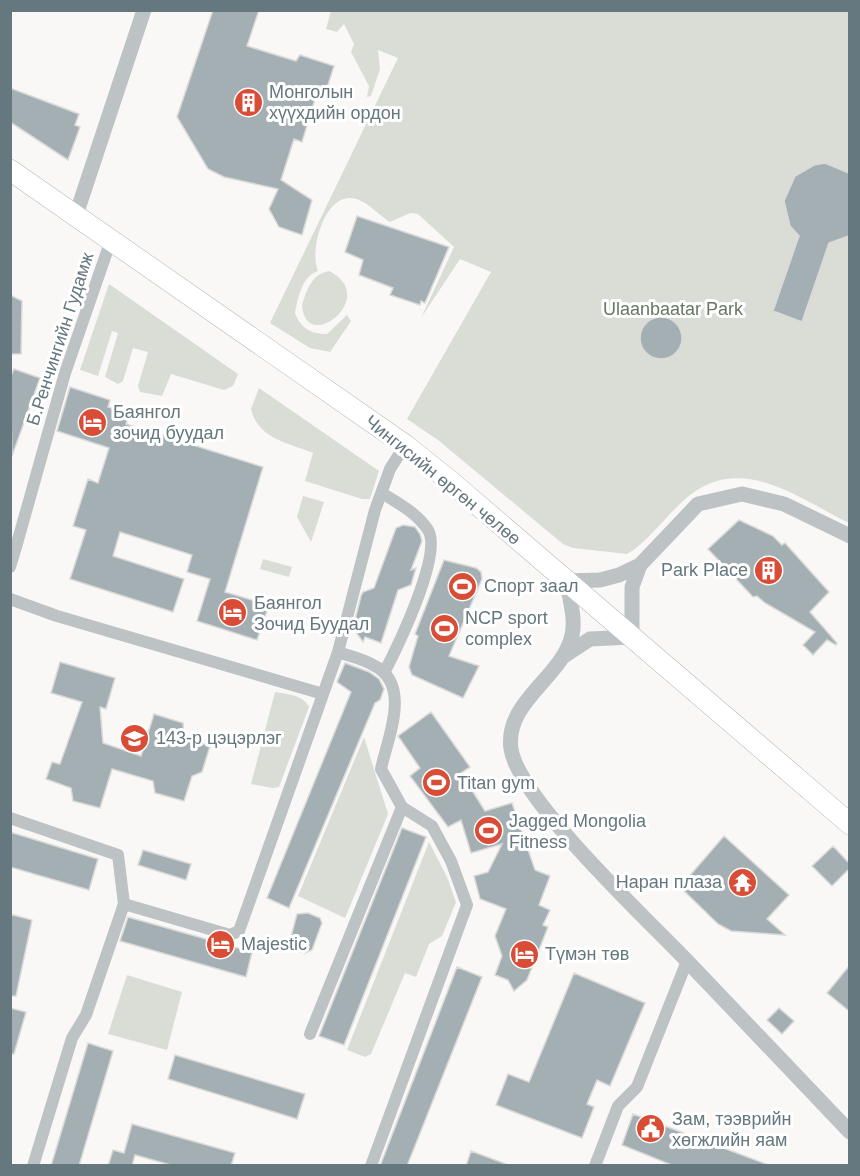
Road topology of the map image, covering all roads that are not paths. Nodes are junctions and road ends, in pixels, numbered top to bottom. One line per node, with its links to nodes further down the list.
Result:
1 (144, 10): 3 (street)
2 (10, 170): 3 (highway, Чингисийн өргөн чөлөө)
3 (76, 215): 4 (highway, Чингисийн өргөн чөлөө)
4 (111, 240): 5 (highway, Чингисийн өргөн чөлөө); 8 (street, Б.Ренчингийн Гудамж)
5 (405, 445): 6 (street); 11 (highway, Чингисийн өргөн чөлөө)
6 (382, 493): 14 (street); 16 (street)
7 (849, 537): 9 (street)
8 (13, 546): 10 (street, Б.Ренчингийн Гудамж)
9 (640, 565): 11 (street); 13 (street)
10 (10, 567)
11 (567, 581): 13 (highway, Чингисийн өргөн чөлөө); 15 (street)
12 (10, 599): 17 (street)
13 (632, 637): 15 (street); 20 (highway, Чингисийн өргөн чөлөө)
14 (338, 652): 16 (street); 17 (street)
15 (560, 660): 22 (street)
16 (384, 673): 18 (street)
17 (323, 694): 21 (street)
18 (402, 807): 23 (street); 26 (street)
19 (10, 818): 21 (street)
20 (849, 824)
21 (124, 904): 25 (street)
22 (687, 961): 24 (street); 27 (street)
23 (310, 1034)
24 (849, 1132)
25 (33, 1166)
26 (371, 1166)
27 (595, 1166)

